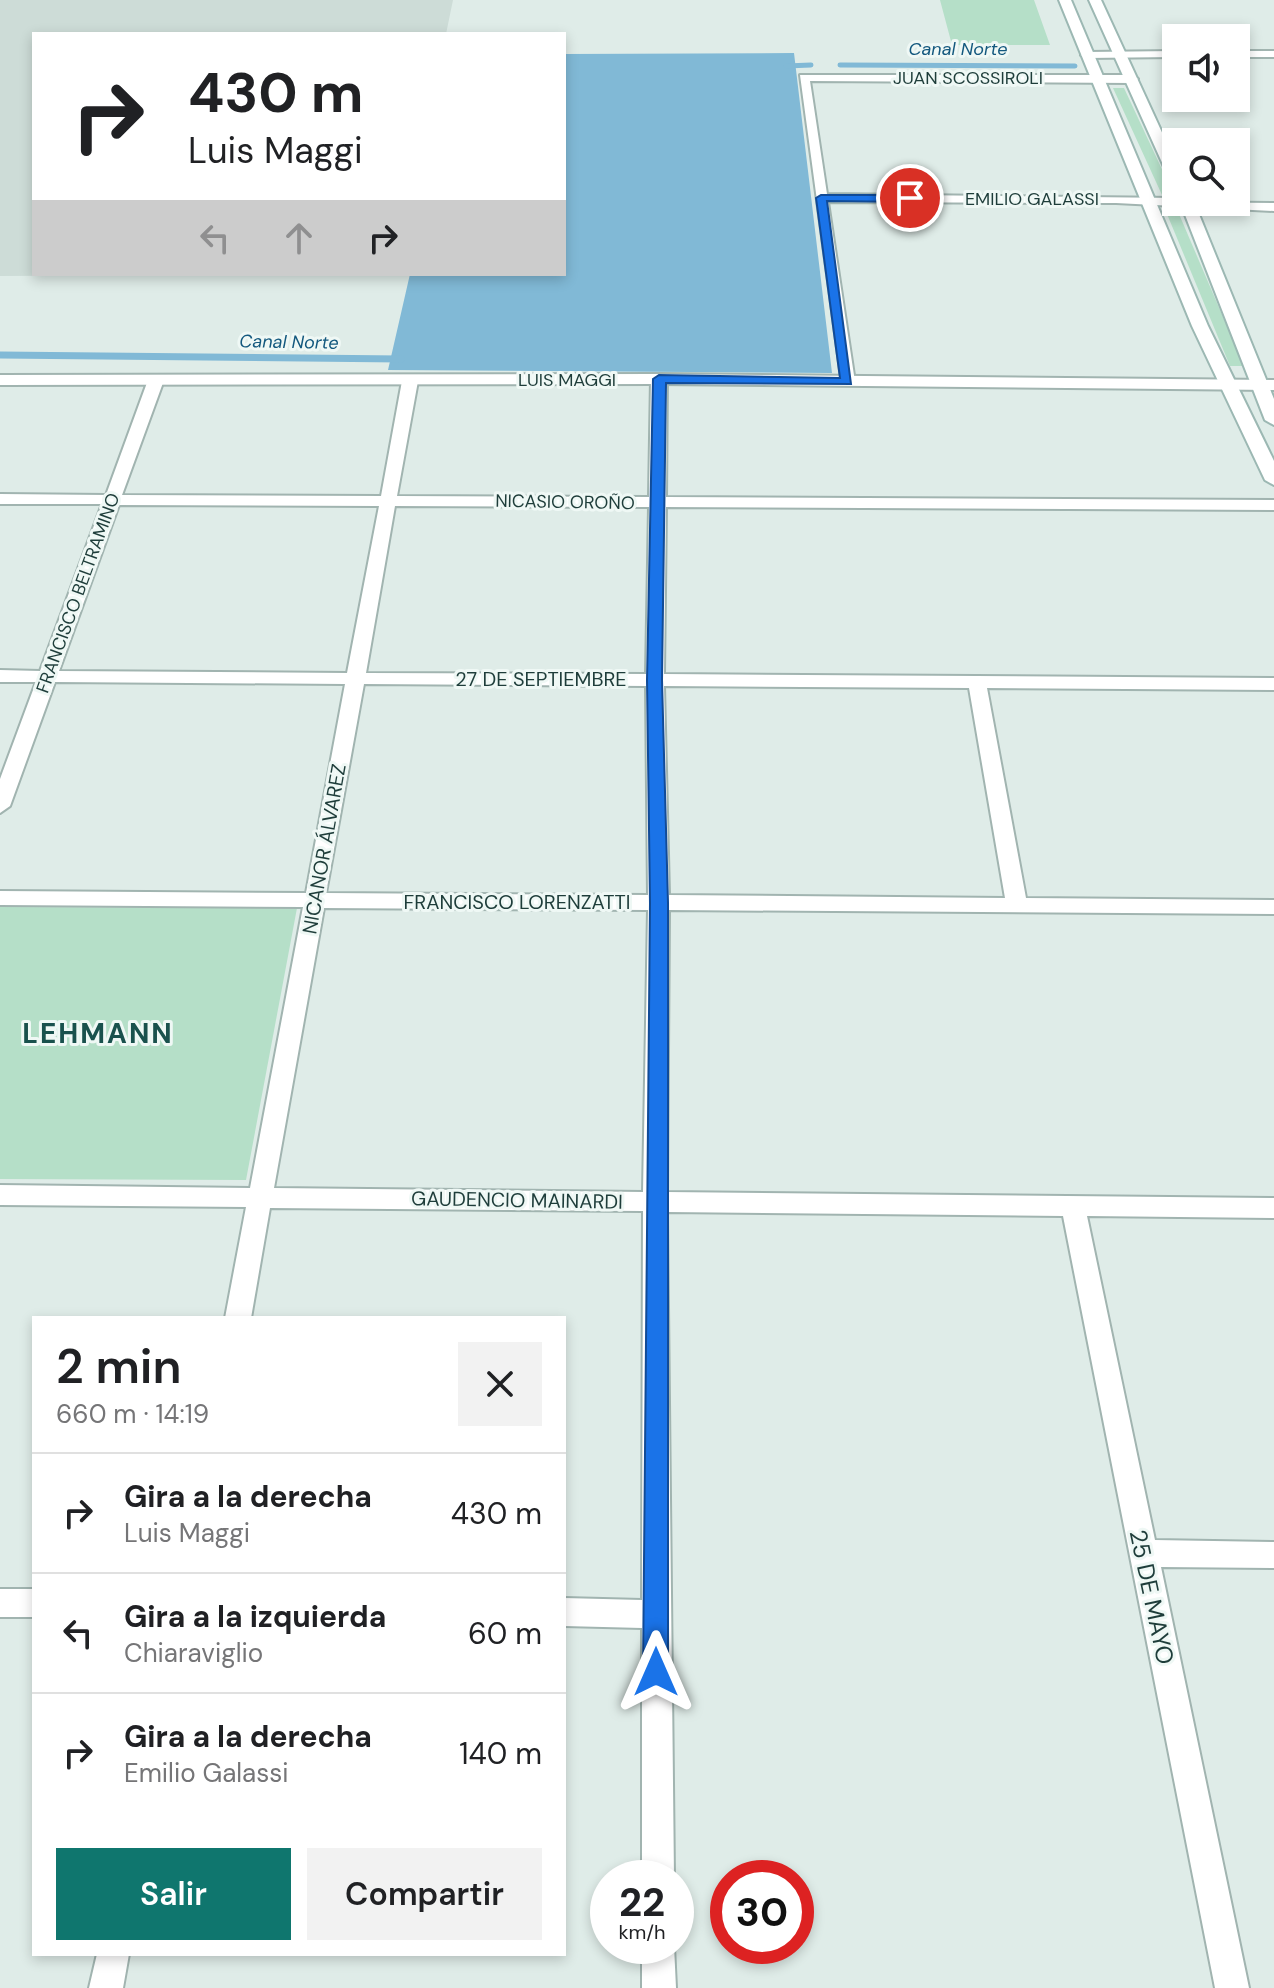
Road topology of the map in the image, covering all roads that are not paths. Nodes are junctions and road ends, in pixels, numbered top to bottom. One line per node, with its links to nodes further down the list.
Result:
1 (1065, 0): 7 (main road)
2 (1095, 0): 3 (main road)
3 (1120, 54): 4 (street); 7 (street); 9 (main road)
4 (1162, 54)
5 (1250, 54): 6 (street)
6 (1274, 54)
7 (1087, 55): 8 (main road)
8 (1097, 79): 9 (street, JUAN SCOSSIROLI); 11 (street, JUAN SCOSSIROLI); 12 (main road)
9 (1132, 79): 10 (main road)
10 (1162, 146)
11 (821, 198): 12 (street, EMILIO GALASSI); 21 (street)
12 (1147, 201): 13 (street, EMILIO GALASSI); 22 (main road)
13 (1162, 202)
14 (1250, 206): 15 (street, EMILIO GALASSI)
15 (1274, 207)
16 (1192, 216): 23 (main road)
17 (659, 379): 20 (main road, LUIS MAGGI); 21 (main road, LUIS MAGGI); 29 (street)
18 (0, 380): 19 (main road, LUIS MAGGI)
19 (156, 380): 20 (main road, LUIS MAGGI); 27 (street, FRANCISCO BELTRAMINO)
20 (410, 381): 28 (street, NICANOR ÁLVAREZ)
21 (847, 382): 22 (main road, LUIS MAGGI)
22 (1230, 383): 23 (main road, LUIS MAGGI); 25 (main road)
23 (1266, 385): 24 (main road)
24 (1274, 420)
25 (1274, 480)
26 (0, 499): 27 (street, NICASIO OROÑO)
27 (112, 499): 28 (street, NICASIO OROÑO); 32 (street, FRANCISCO BELTRAMINO)
28 (388, 499): 29 (street, NICASIO OROÑO); 33 (street, NICANOR ÁLVAREZ)
29 (658, 503): 30 (street, NICASIO OROÑO); 34 (street)
30 (1274, 505)
31 (0, 676): 32 (street, 27 DE SEPTIEMBRE)
32 (47, 676): 33 (street, 27 DE SEPTIEMBRE); 37 (street, FRANCISCO BELTRAMINO)
33 (355, 678): 34 (street, 27 DE SEPTIEMBRE); 39 (street, NICANOR ÁLVAREZ)
34 (655, 680): 35 (street, 27 DE SEPTIEMBRE); 40 (street)
35 (977, 682): 36 (street, 27 DE SEPTIEMBRE); 41 (street)
36 (1274, 684)
37 (0, 806)
38 (0, 898): 39 (street, FRANCISCO LORENZATTI)
39 (314, 900): 40 (street, FRANCISCO LORENZATTI); 44 (street, NICANOR ÁLVAREZ)
40 (659, 903): 41 (street, FRANCISCO LORENZATTI); 45 (street)
41 (1017, 906): 42 (street, FRANCISCO LORENZATTI)
42 (1274, 907)
43 (0, 1195): 44 (street, GAUDENCIO MAINARDI)
44 (260, 1196): 45 (street, GAUDENCIO MAINARDI); 48 (street, NICANOR ÁLVAREZ)
45 (655, 1202): 46 (street, GAUDENCIO MAINARDI); 54 (street)
46 (1073, 1205): 47 (street, GAUDENCIO MAINARDI); 49 (street, 25 DE MAYO)
47 (1274, 1208)
48 (238, 1316)
49 (1143, 1553): 50 (street); 60 (street, 25 DE MAYO)
50 (1274, 1555)
51 (0, 1603): 52 (street)
52 (32, 1603)
53 (566, 1612): 54 (street)
54 (655, 1614): 55 (street)
55 (658, 1860)
56 (113, 1956): 58 (street)
57 (658, 1964): 59 (street)
58 (106, 1988)
59 (659, 1988)
60 (1232, 1988)

